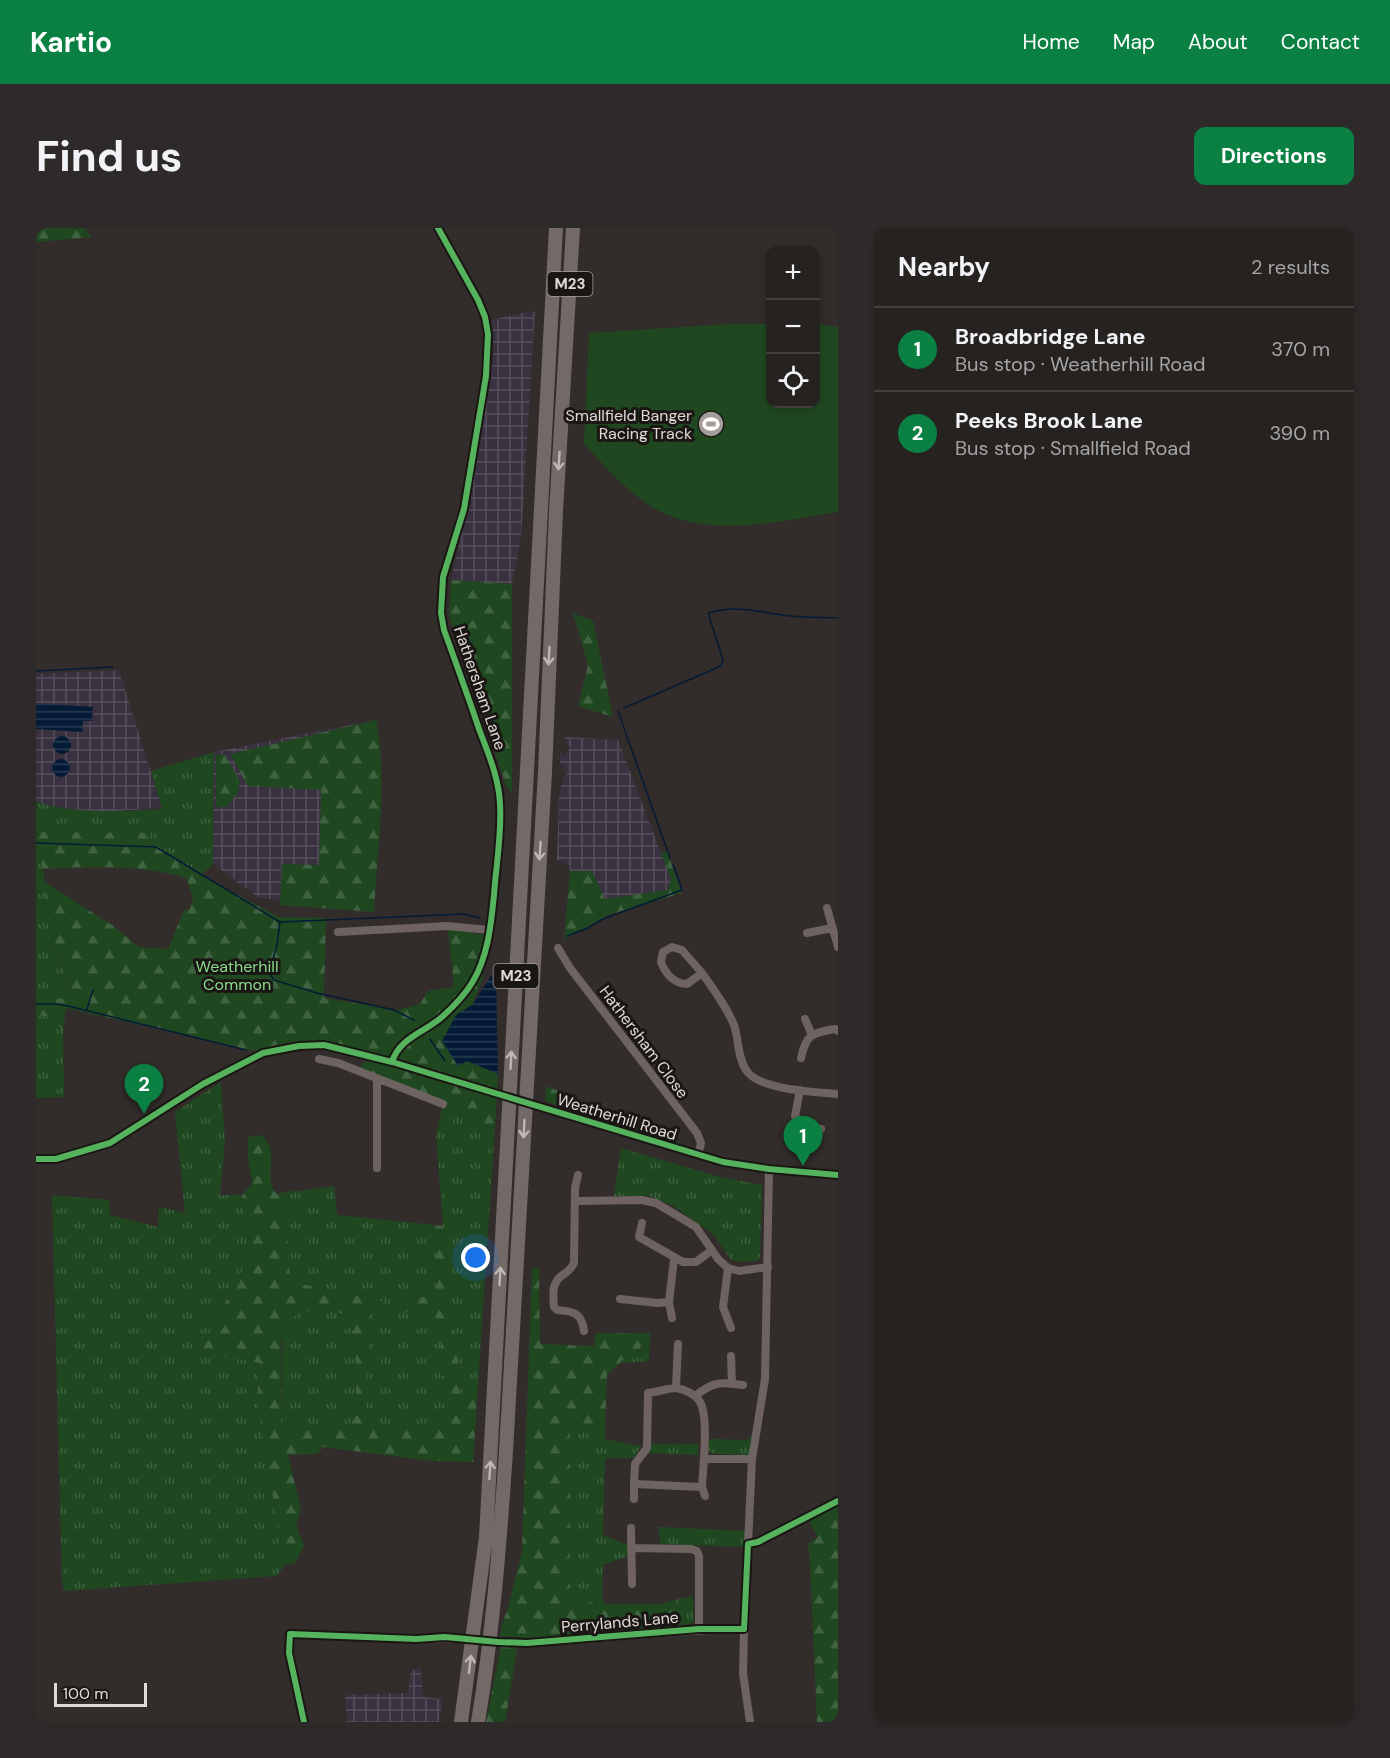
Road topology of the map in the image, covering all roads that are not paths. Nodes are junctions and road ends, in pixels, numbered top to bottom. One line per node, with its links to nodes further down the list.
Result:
1 (438, 228): 6 (street, Hathersham Lane)
2 (556, 228): 64 (highway, M23, one-way to 2)
3 (573, 228): 65 (highway, M23, one-way to 65)
4 (827, 908): 5 (street)
5 (832, 928): 8 (street); 9 (street)
6 (490, 930): 7 (street); 18 (street, Hathersham Lane)
7 (338, 932)
8 (807, 933)
9 (838, 947)
10 (558, 948): 25 (street, Hathersham Close)
11 (702, 974): 11 (street); 21 (street)
12 (805, 1019): 14 (street)
13 (838, 1031): 14 (street)
14 (812, 1035): 16 (street)
15 (342, 1049): 18 (street, Weatherhill Road); 19 (street); 26 (street, Weatherhill Road)
16 (801, 1058)
17 (318, 1059): 19 (street)
18 (392, 1062): 25 (street, Weatherhill Road)
19 (338, 1063): 20 (street)
20 (377, 1079): 23 (street); 27 (street)
21 (801, 1090): 22 (street); 24 (street)
22 (838, 1094)
23 (443, 1104)
24 (820, 1129)
25 (698, 1155): 28 (street, Weatherhill Road)
26 (36, 1159)
27 (377, 1168)
28 (769, 1168): 29 (street, Weatherhill Road); 35 (street)
29 (838, 1174)
30 (578, 1175): 31 (street)
31 (576, 1201): 33 (street); 41 (street)
32 (642, 1223): 34 (street)
33 (712, 1250): 34 (street); 36 (street)
34 (674, 1259): 38 (street)
35 (768, 1267): 36 (street); 48 (street)
36 (728, 1268): 40 (street)
37 (620, 1299): 38 (street)
38 (669, 1302): 39 (street)
39 (672, 1318)
40 (731, 1328)
41 (584, 1331)
42 (678, 1344): 46 (street)
43 (731, 1356): 44 (street)
44 (732, 1383): 45 (street); 47 (street)
45 (743, 1385)
46 (676, 1388): 47 (street); 50 (street)
47 (695, 1396): 49 (street)
48 (752, 1458): 49 (street); 56 (street)
49 (704, 1459): 51 (street)
50 (634, 1484): 51 (street); 53 (street)
51 (702, 1488): 52 (street)
52 (705, 1496)
53 (634, 1499)
54 (838, 1501): 56 (street)
55 (631, 1528): 57 (street)
56 (748, 1544): 60 (street)
57 (631, 1548): 58 (street); 59 (street)
58 (632, 1584)
59 (699, 1629): 60 (street, Perrylands Lane); 62 (street, Perrylands Lane)
60 (744, 1629): 66 (street)
61 (465, 1638): 63 (street)
62 (498, 1642)
63 (304, 1722)
64 (461, 1722)
65 (478, 1722)
66 (750, 1722)

